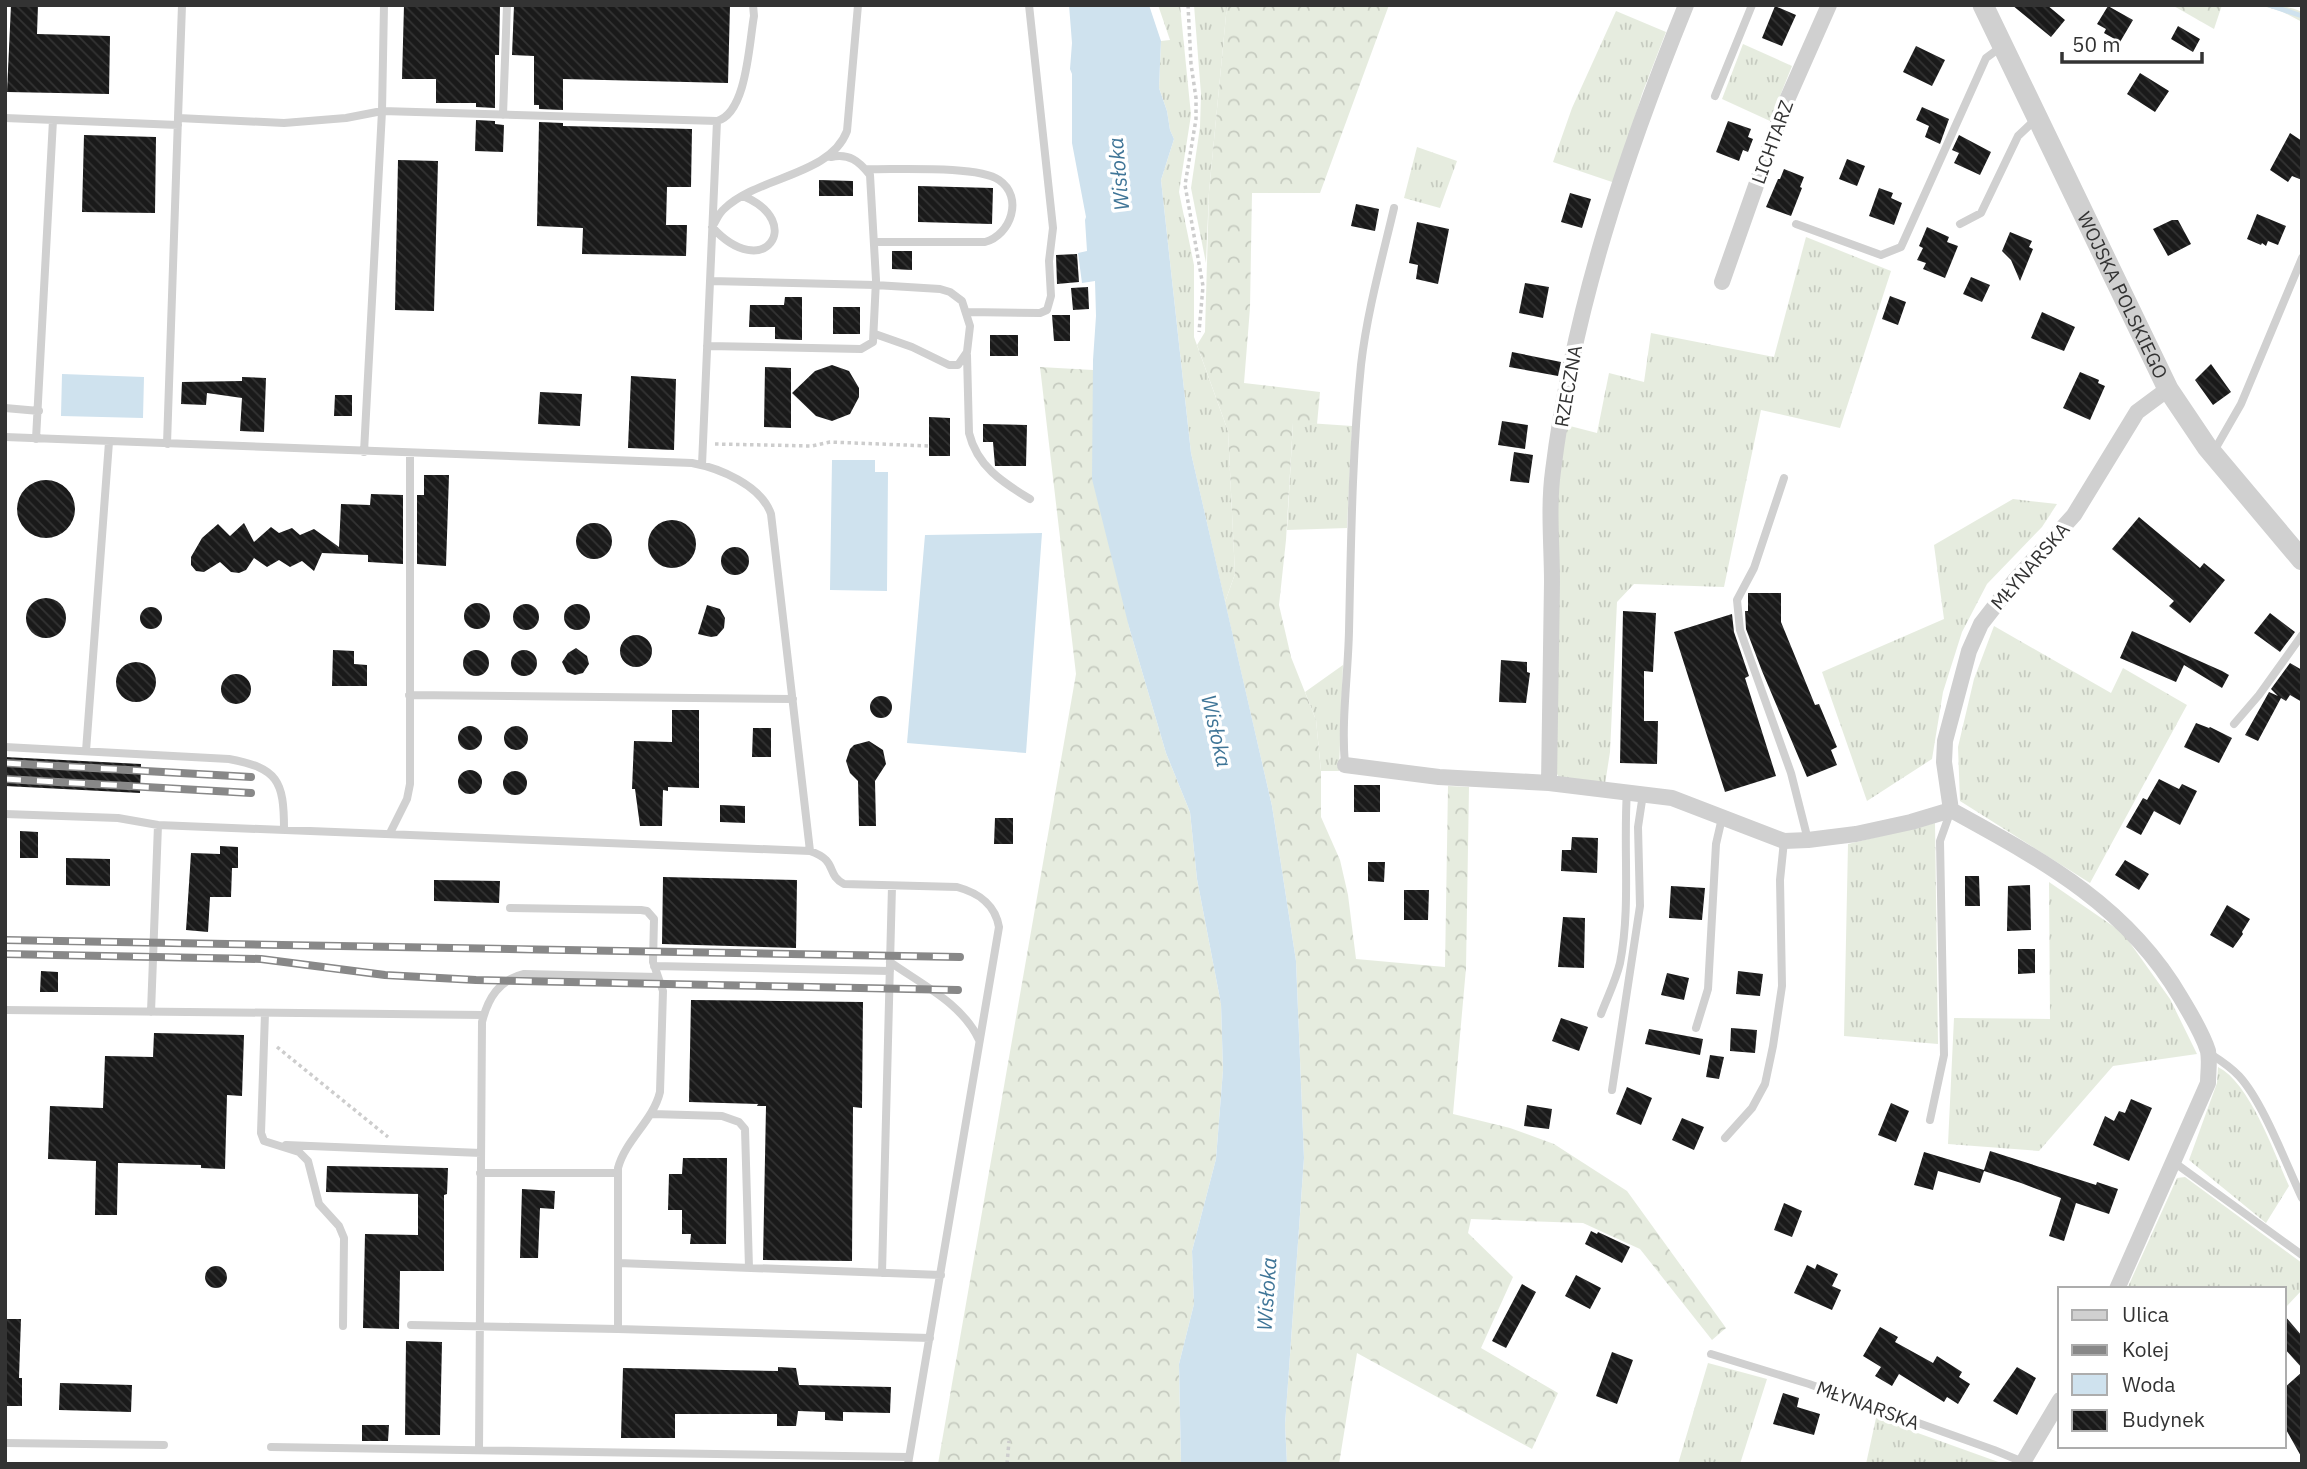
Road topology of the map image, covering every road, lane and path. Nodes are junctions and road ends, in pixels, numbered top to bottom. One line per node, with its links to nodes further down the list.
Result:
1 (183, 5): 20 (lane)
2 (384, 5): 14 (lane)
3 (507, 5): 15 (lane)
4 (753, 5): 19 (lane)
5 (858, 5): 21 (lane)
6 (1029, 5): 33 (lane)
7 (1188, 5): 34 (path)
8 (1686, 5): 61 (street, RZECZNA)
9 (1752, 5): 13 (lane)
10 (1829, 5): 31 (street, LICHTARZ)
11 (1983, 5): 12 (street, WOJSKA POLSKIEGO)
12 (2003, 45): 16 (street, WOJSKA POLSKIEGO); 25 (lane)
13 (1715, 96)
14 (382, 111): 15 (lane); 20 (lane); 47 (lane)
15 (503, 115): 19 (lane)
16 (2038, 117): 26 (lane); 38 (street, WOJSKA POLSKIEGO)
17 (5, 118): 18 (lane)
18 (53, 120): 20 (lane); 40 (lane)
19 (716, 121): 27 (lane)
20 (178, 122): 45 (lane)
21 (828, 157): 22 (lane); 23 (lane)
22 (865, 169): 28 (lane); 28 (lane)
23 (743, 196): 27 (lane); 27 (lane)
24 (1394, 208): 60 (lane)
25 (1796, 224)
26 (1960, 224)
27 (712, 227): 30 (lane)
28 (874, 242): 32 (lane)
29 (2302, 258): 49 (lane)
30 (710, 281): 32 (lane); 36 (lane)
31 (1722, 282)
32 (876, 285): 33 (lane); 35 (lane)
33 (967, 312): 37 (lane)
34 (1199, 332)
35 (875, 334): 36 (lane); 37 (lane)
36 (707, 346): 44 (lane)
37 (967, 352): 52 (lane)
38 (2168, 389): 49 (street, WOJSKA POLSKIEGO); 63 (street, MŁYNARSKA)
39 (5, 408): 40 (lane)
40 (39, 411): 42 (lane)
41 (5, 437): 42 (lane)
42 (36, 439): 43 (lane)
43 (109, 442): 45 (lane); 59 (lane)
44 (703, 443): 46 (path); 50 (lane)
45 (167, 444): 47 (lane)
46 (929, 446)
47 (365, 452): 48 (lane)
48 (410, 453): 50 (lane); 55 (lane)
49 (2212, 453): 53 (street, WOJSKA POLSKIEGO)
50 (702, 465): 56 (lane)
51 (1784, 478): 70 (lane)
52 (1030, 499)
53 (2302, 560)
54 (2302, 635): 57 (lane)
55 (409, 695): 56 (lane); 68 (lane)
56 (793, 699): 71 (lane)
57 (2234, 724)
58 (5, 747): 59 (lane)
59 (86, 751): 67 (lane)
60 (1345, 765): 61 (street)
61 (1549, 783): 62 (street)
62 (1635, 792): 65 (street); 80 (lane); 86 (lane)
63 (1951, 810): 70 (street); 85 (street); 88 (lane, MŁYNARSKA)
64 (5, 814): 66 (lane)
65 (1722, 818): 69 (street); 82 (lane)
66 (158, 825): 67 (lane); 78 (lane)
67 (284, 829): 68 (lane)
68 (390, 833): 71 (lane)
69 (1784, 841): 70 (street); 89 (lane)
70 (1808, 841)
71 (810, 851): 72 (lane)
72 (892, 886): 75 (lane); 84 (lane)
73 (510, 908): 74 (lane)
74 (654, 966): 75 (lane); 76 (lane)
75 (890, 967): 84 (lane); 100 (lane)
76 (659, 977): 81 (lane); 87 (lane)
77 (5, 1010): 78 (lane)
78 (151, 1012): 79 (lane)
79 (265, 1013): 81 (lane); 83 (lane)
80 (1601, 1014)
81 (483, 1015): 92 (lane)
82 (1696, 1028)
83 (264, 1037): 90 (lane); 91 (path)
84 (979, 1041): 101 (lane)
85 (2208, 1053): 93 (street); 96 (lane)
86 (1612, 1090)
87 (652, 1114): 95 (lane); 99 (lane)
88 (1930, 1120)
89 (1725, 1138)
90 (273, 1145): 91 (lane); 104 (lane)
91 (404, 1150): 92 (lane)
92 (481, 1153): 94 (lane)
93 (2175, 1163): 97 (lane); 102 (street)
94 (480, 1173): 95 (lane); 105 (lane)
95 (618, 1173): 98 (lane)
96 (2302, 1198)
97 (2302, 1255)
98 (618, 1263): 99 (lane); 106 (lane)
99 (749, 1268): 100 (lane)
100 (882, 1273): 101 (lane)
101 (941, 1275): 107 (lane)
102 (2118, 1287)
103 (411, 1325): 105 (lane)
104 (343, 1326)
105 (479, 1326): 106 (lane); 114 (lane)
106 (618, 1329): 107 (lane)
107 (930, 1338): 115 (lane)
108 (1711, 1354): 116 (lane, MŁYNARSKA)
109 (2058, 1403): 116 (street, MŁYNARSKA)
110 (1009, 1440): 117 (path)
111 (5, 1443): 112 (lane)
112 (164, 1445)
113 (271, 1447): 114 (lane)
114 (479, 1450): 115 (lane)
115 (909, 1460)
116 (2022, 1463)
117 (1007, 1464)

